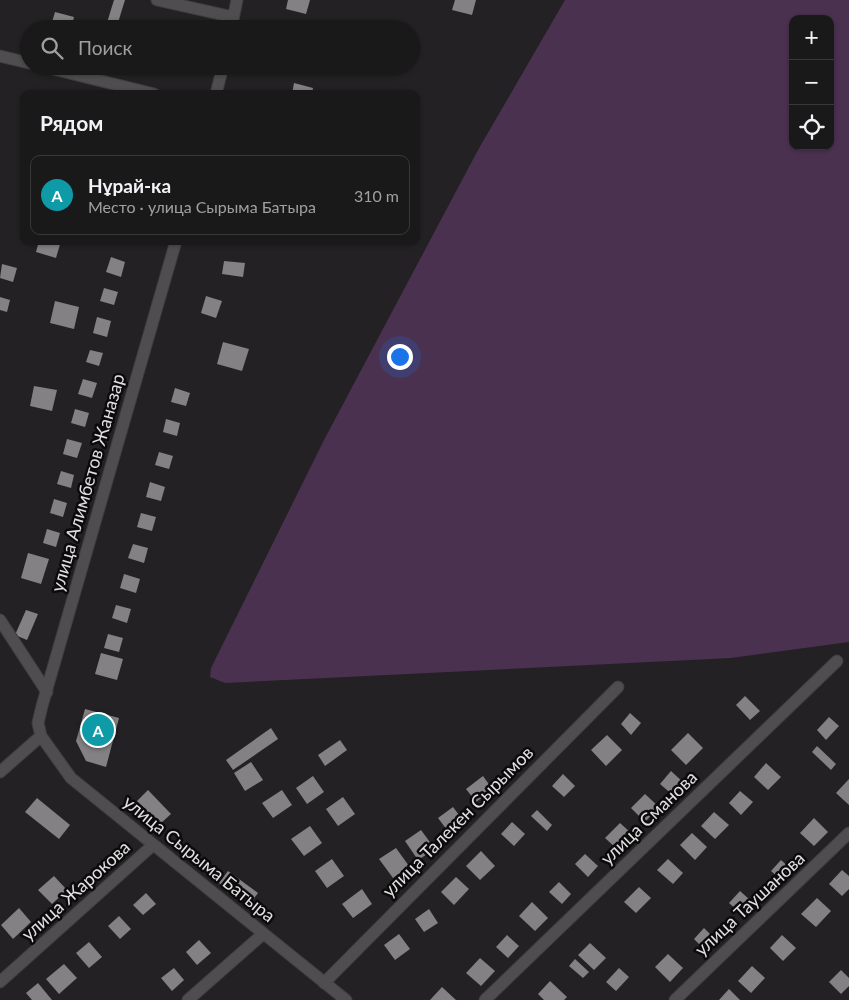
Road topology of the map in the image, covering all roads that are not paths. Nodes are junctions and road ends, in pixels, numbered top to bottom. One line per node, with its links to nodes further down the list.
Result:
1 (158, 0): 3 (street)
2 (237, 0): 3 (street)
3 (234, 16): 4 (street)
4 (233, 20)
5 (0, 56): 6 (street)
6 (20, 61)
7 (77, 75): 9 (street)
8 (221, 75): 10 (street)
9 (138, 90)
10 (217, 90)
11 (175, 245): 15 (street, улица Алимбетов Жаназар)
12 (0, 620): 15 (street)
13 (837, 661): 25 (street, улица Сманова)
14 (618, 687): 22 (street, улица Талекен Сырымов)
15 (47, 692): 16 (street, улица Алимбетов Жаназар)
16 (41, 736): 17 (street); 19 (street, улица Сырыма Батыра)
17 (0, 772)
18 (849, 833): 26 (street, улица Таушанова)
19 (153, 846): 20 (street, улица Сырыма Батыра); 21 (street, улица Жарокова)
20 (263, 934): 22 (street, улица Сырыма Батыра); 23 (street)
21 (0, 982)
22 (324, 983): 24 (street, улица Сырыма Батыра)
23 (188, 1000)
24 (346, 1000)
25 (485, 1000)
26 (675, 1000)

